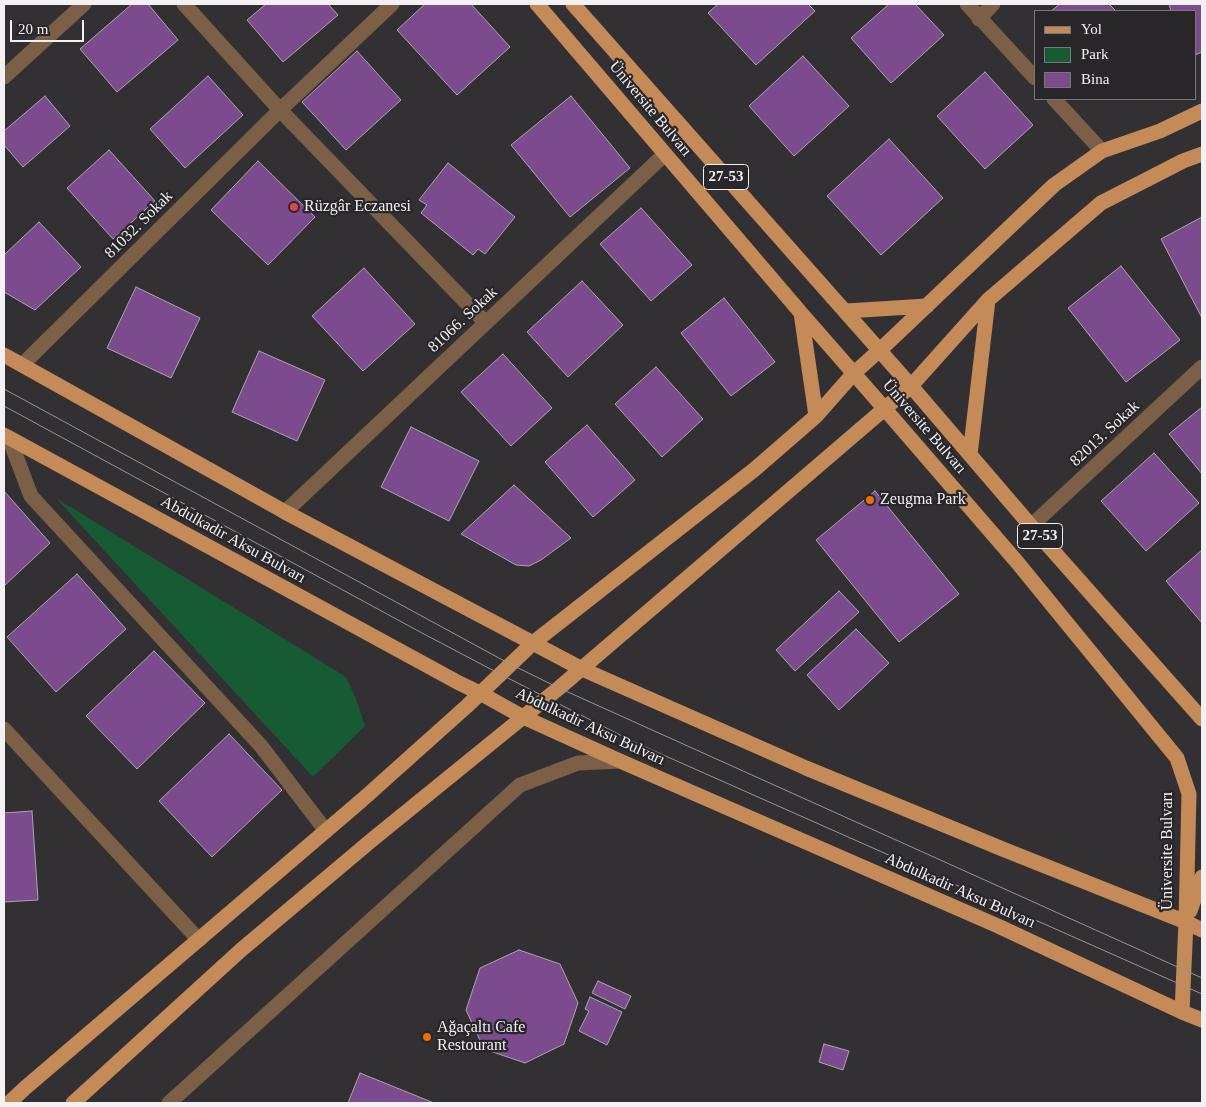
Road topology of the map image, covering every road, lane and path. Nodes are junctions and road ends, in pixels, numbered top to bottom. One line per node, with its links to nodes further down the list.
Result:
1 (84, 4): 9 (street)
2 (184, 4): 12 (street)
3 (392, 4): 12 (street, 81032. Sokak)
4 (537, 4): 15 (main road, Üniversite Bulvarı)
5 (573, 4): 19 (main road, Üniversite Bulvarı / 27-53)
6 (967, 4): 8 (street)
7 (993, 4): 8 (street)
8 (979, 19): 10 (street)
9 (4, 77)
10 (1034, 77)
11 (1055, 100): 14 (street)
12 (280, 110): 21 (street); 24 (street, 81032. Sokak)
13 (1202, 112): 14 (main road)
14 (1102, 150): 18 (main road)
15 (665, 154): 20 (main road, Üniversite Bulvarı); 21 (street, 81066. Sokak)
16 (1202, 154): 17 (main road)
17 (988, 300): 27 (main road); 31 (main road)
18 (926, 306): 19 (main road); 22 (main road)
19 (846, 311): 22 (main road, Üniversite Bulvarı / 27-53)
20 (801, 313): 26 (main road, Üniversite Bulvarı); 29 (main road)
21 (486, 323): 32 (street, 81066. Sokak)
22 (880, 350): 26 (main road); 27 (main road, Üniversite Bulvarı / 27-53)
23 (4, 355): 24 (main road)
24 (22, 366): 32 (main road)
25 (1202, 368): 33 (street, 82013. Sokak)
26 (854, 373): 28 (main road, Üniversite Bulvarı); 29 (main road)
27 (911, 386): 28 (main road); 31 (main road, Üniversite Bulvarı / 27-53)
28 (884, 408): 35 (main road); 43 (main road, Üniversite Bulvarı)
29 (816, 416): 34 (main road)
30 (6, 436): 36 (main road, Abdulkadir Aksu Bulvarı); 41 (street)
31 (970, 455): 33 (main road, Üniversite Bulvarı / 27-53)
32 (285, 512): 34 (main road)
33 (1031, 526): 38 (main road, Üniversite Bulvarı / 27-53)
34 (533, 643): 35 (main road); 36 (main road)
35 (582, 668): 37 (main road); 43 (main road)
36 (480, 693): 37 (main road, Abdulkadir Aksu Bulvarı); 41 (main road)
37 (524, 717): 40 (main road, Abdulkadir Aksu Bulvarı); 49 (main road)
38 (1202, 719)
39 (4, 729): 45 (street)
40 (620, 761): 46 (main road, Abdulkadir Aksu Bulvarı); 50 (street)
41 (326, 831): 45 (main road)
42 (1202, 877): 43 (main road)
43 (1186, 922): 44 (main road); 46 (main road, Üniversite Bulvarı)
44 (1202, 930)
45 (198, 940): 48 (main road)
46 (1182, 1012): 47 (main road)
47 (1202, 1020)
48 (10, 1103)
49 (73, 1103)
50 (169, 1103)

